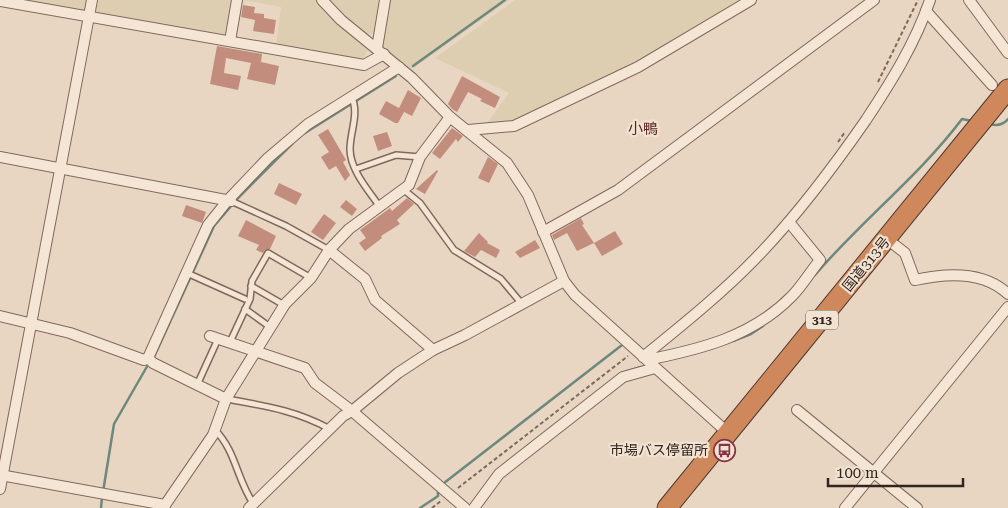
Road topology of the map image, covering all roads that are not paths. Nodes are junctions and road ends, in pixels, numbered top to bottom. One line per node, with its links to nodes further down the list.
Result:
1 (92, 0): 11 (street)
2 (237, 0): 12 (street)
3 (322, 0): 13 (street)
4 (385, 0): 13 (street)
5 (751, 0): 19 (street)
6 (874, 0): 28 (street)
7 (930, 0): 10 (street)
8 (969, 0): 14 (street)
9 (0, 1): 11 (street)
10 (926, 12): 16 (street); 27 (street)
11 (89, 17): 12 (street); 22 (street)
12 (230, 40): 13 (street)
13 (380, 51): 15 (street)
14 (1008, 53)
15 (399, 66): 17 (street); 18 (street)
16 (1000, 87): 29 (highway, 国道313号 / 313)
17 (353, 100): 23 (lane); 25 (street)
18 (450, 117): 19 (street); 20 (street)
19 (468, 130): 28 (street)
20 (420, 157): 23 (lane); 24 (street)
21 (0, 158): 22 (street)
22 (60, 168): 25 (street); 42 (street)
23 (356, 169): 26 (lane)
24 (404, 190): 26 (street); 37 (lane)
25 (232, 202): 30 (lane); 31 (street)
26 (380, 207): 30 (street)
27 (789, 222): 48 (street); 48 (street)
28 (543, 232): 33 (street)
29 (886, 239): 35 (street); 57 (highway, 国道313号 / 313)
30 (329, 250): 32 (street); 46 (street)
31 (191, 275): 36 (lane); 49 (street)
32 (311, 278): 34 (lane); 38 (street)
33 (564, 281): 37 (street); 48 (street)
34 (252, 286): 38 (lane); 40 (lane)
35 (1008, 294)
36 (245, 299)
37 (522, 304): 46 (street)
38 (284, 305): 43 (street)
39 (1008, 307): 58 (street)
40 (245, 309): 43 (lane); 45 (lane)
41 (0, 316): 42 (street)
42 (31, 322): 49 (street); 59 (street)
43 (270, 327): 47 (street)
44 (214, 337): 45 (street); 51 (lane)
45 (230, 343): 47 (street)
46 (432, 350): 54 (street)
47 (254, 352): 52 (street); 54 (street)
48 (642, 356): 50 (street)
49 (151, 361): 51 (street)
50 (655, 368): 57 (street); 63 (street)
51 (197, 385): 52 (street)
52 (226, 399): 55 (street); 56 (lane)
53 (797, 410): 58 (street)
54 (352, 411): 56 (street); 63 (street)
55 (214, 429): 61 (lane); 62 (street)
56 (330, 429): 61 (street)
57 (728, 433): 64 (highway, 国道313号 / 313)
58 (874, 473): 65 (street); 66 (street)
59 (1, 475): 60 (street); 62 (street)
60 (0, 489)
61 (251, 506)
62 (164, 507)
63 (467, 508)
64 (667, 508)
65 (845, 508)
66 (917, 508)

